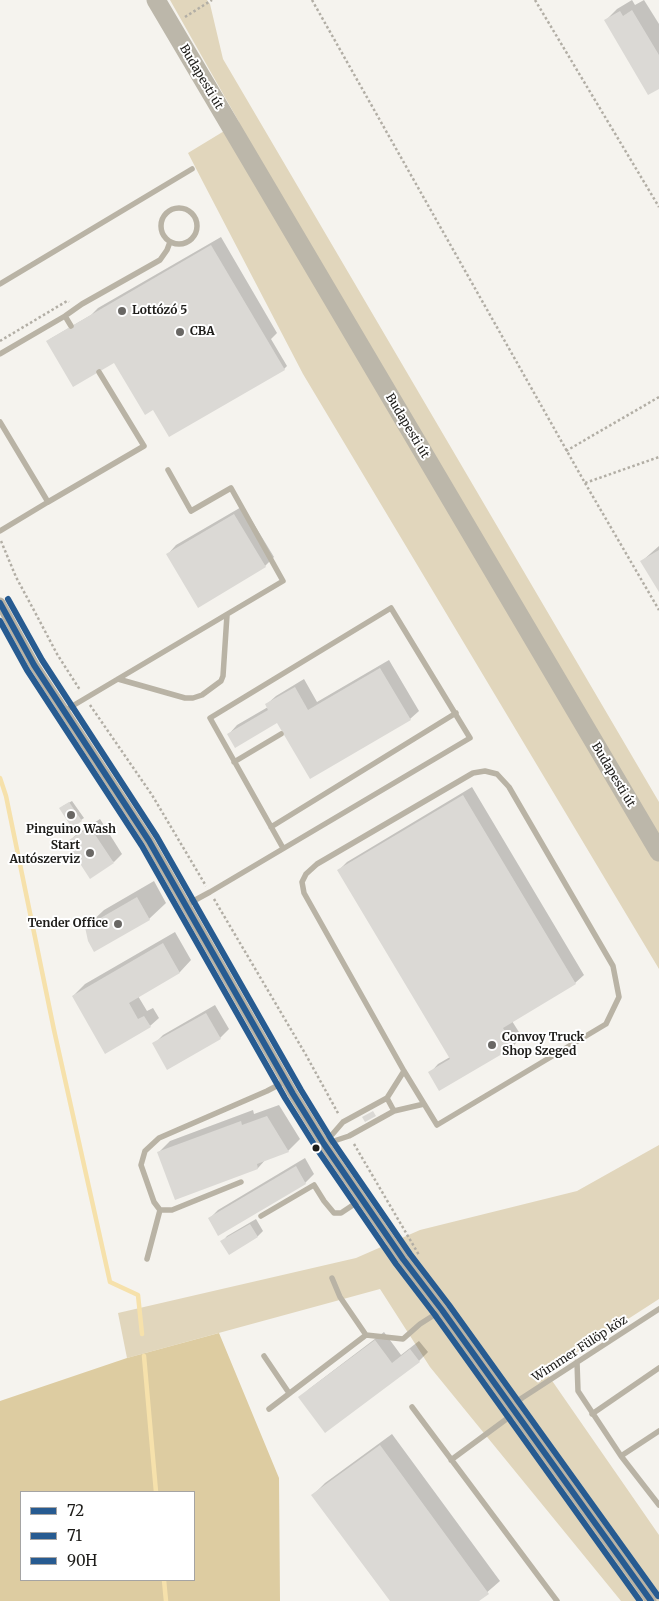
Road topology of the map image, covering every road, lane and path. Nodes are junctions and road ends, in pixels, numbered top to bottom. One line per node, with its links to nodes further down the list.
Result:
1 (156, 0): 5 (main road, Budapesti út)
2 (212, 0): 5 (path)
3 (312, 0): 18 (path)
4 (535, 0): 7 (path)
5 (171, 25): 34 (main road, Budapesti út)
6 (192, 169): 9 (lane)
7 (659, 207)
8 (170, 242): 8 (lane); 10 (lane)
9 (0, 284)
10 (76, 308): 11 (lane); 13 (path)
11 (65, 316): 12 (lane); 14 (lane)
12 (71, 326)
13 (0, 341)
14 (0, 354)
15 (99, 372): 22 (lane)
16 (659, 397): 18 (path)
17 (0, 422): 22 (lane)
18 (566, 451): 21 (path)
19 (659, 457): 21 (path)
20 (168, 470): 26 (lane)
21 (585, 483): 25 (path)
22 (48, 502): 23 (lane)
23 (0, 530)
24 (0, 603): 28 (street)
25 (659, 610)
26 (227, 615): 27 (lane); 27 (lane)
27 (118, 680): 28 (lane)
28 (64, 711): 35 (street)
29 (456, 713): 31 (lane); 32 (lane); 33 (lane)
30 (281, 734): 31 (lane)
31 (234, 762): 32 (lane)
32 (271, 827): 33 (lane)
33 (283, 848): 35 (lane)
34 (659, 852)
35 (186, 905): 37 (street)
36 (404, 1071): 38 (lane); 39 (lane); 39 (lane)
37 (286, 1081): 41 (street); 44 (lane)
38 (387, 1098): 40 (lane); 41 (lane)
39 (424, 1104): 40 (lane)
40 (394, 1111): 41 (lane)
41 (324, 1144): 43 (street)
42 (241, 1182): 44 (lane)
43 (362, 1199): 45 (lane); 49 (street)
44 (160, 1210): 46 (lane)
45 (261, 1216)
46 (147, 1259)
47 (332, 1278): 50 (lane)
48 (659, 1309): 52 (lane, Wimmer Fülöp köz)
49 (442, 1310): 50 (lane); 57 (street)
50 (366, 1335): 54 (lane)
51 (264, 1356): 54 (lane)
52 (577, 1362): 57 (lane, Wimmer Fülöp köz); 58 (lane)
53 (659, 1368): 58 (lane)
54 (289, 1393): 56 (lane)
55 (412, 1407): 61 (lane)
56 (269, 1409)
57 (514, 1409): 61 (lane, Wimmer Fülöp köz); 66 (street)
58 (592, 1414): 60 (lane)
59 (659, 1430): 60 (lane)
60 (621, 1456): 63 (lane)
61 (450, 1460): 65 (lane)
62 (659, 1493): 63 (lane)
63 (653, 1497): 64 (lane)
64 (659, 1505)
65 (556, 1601)
66 (651, 1601)

